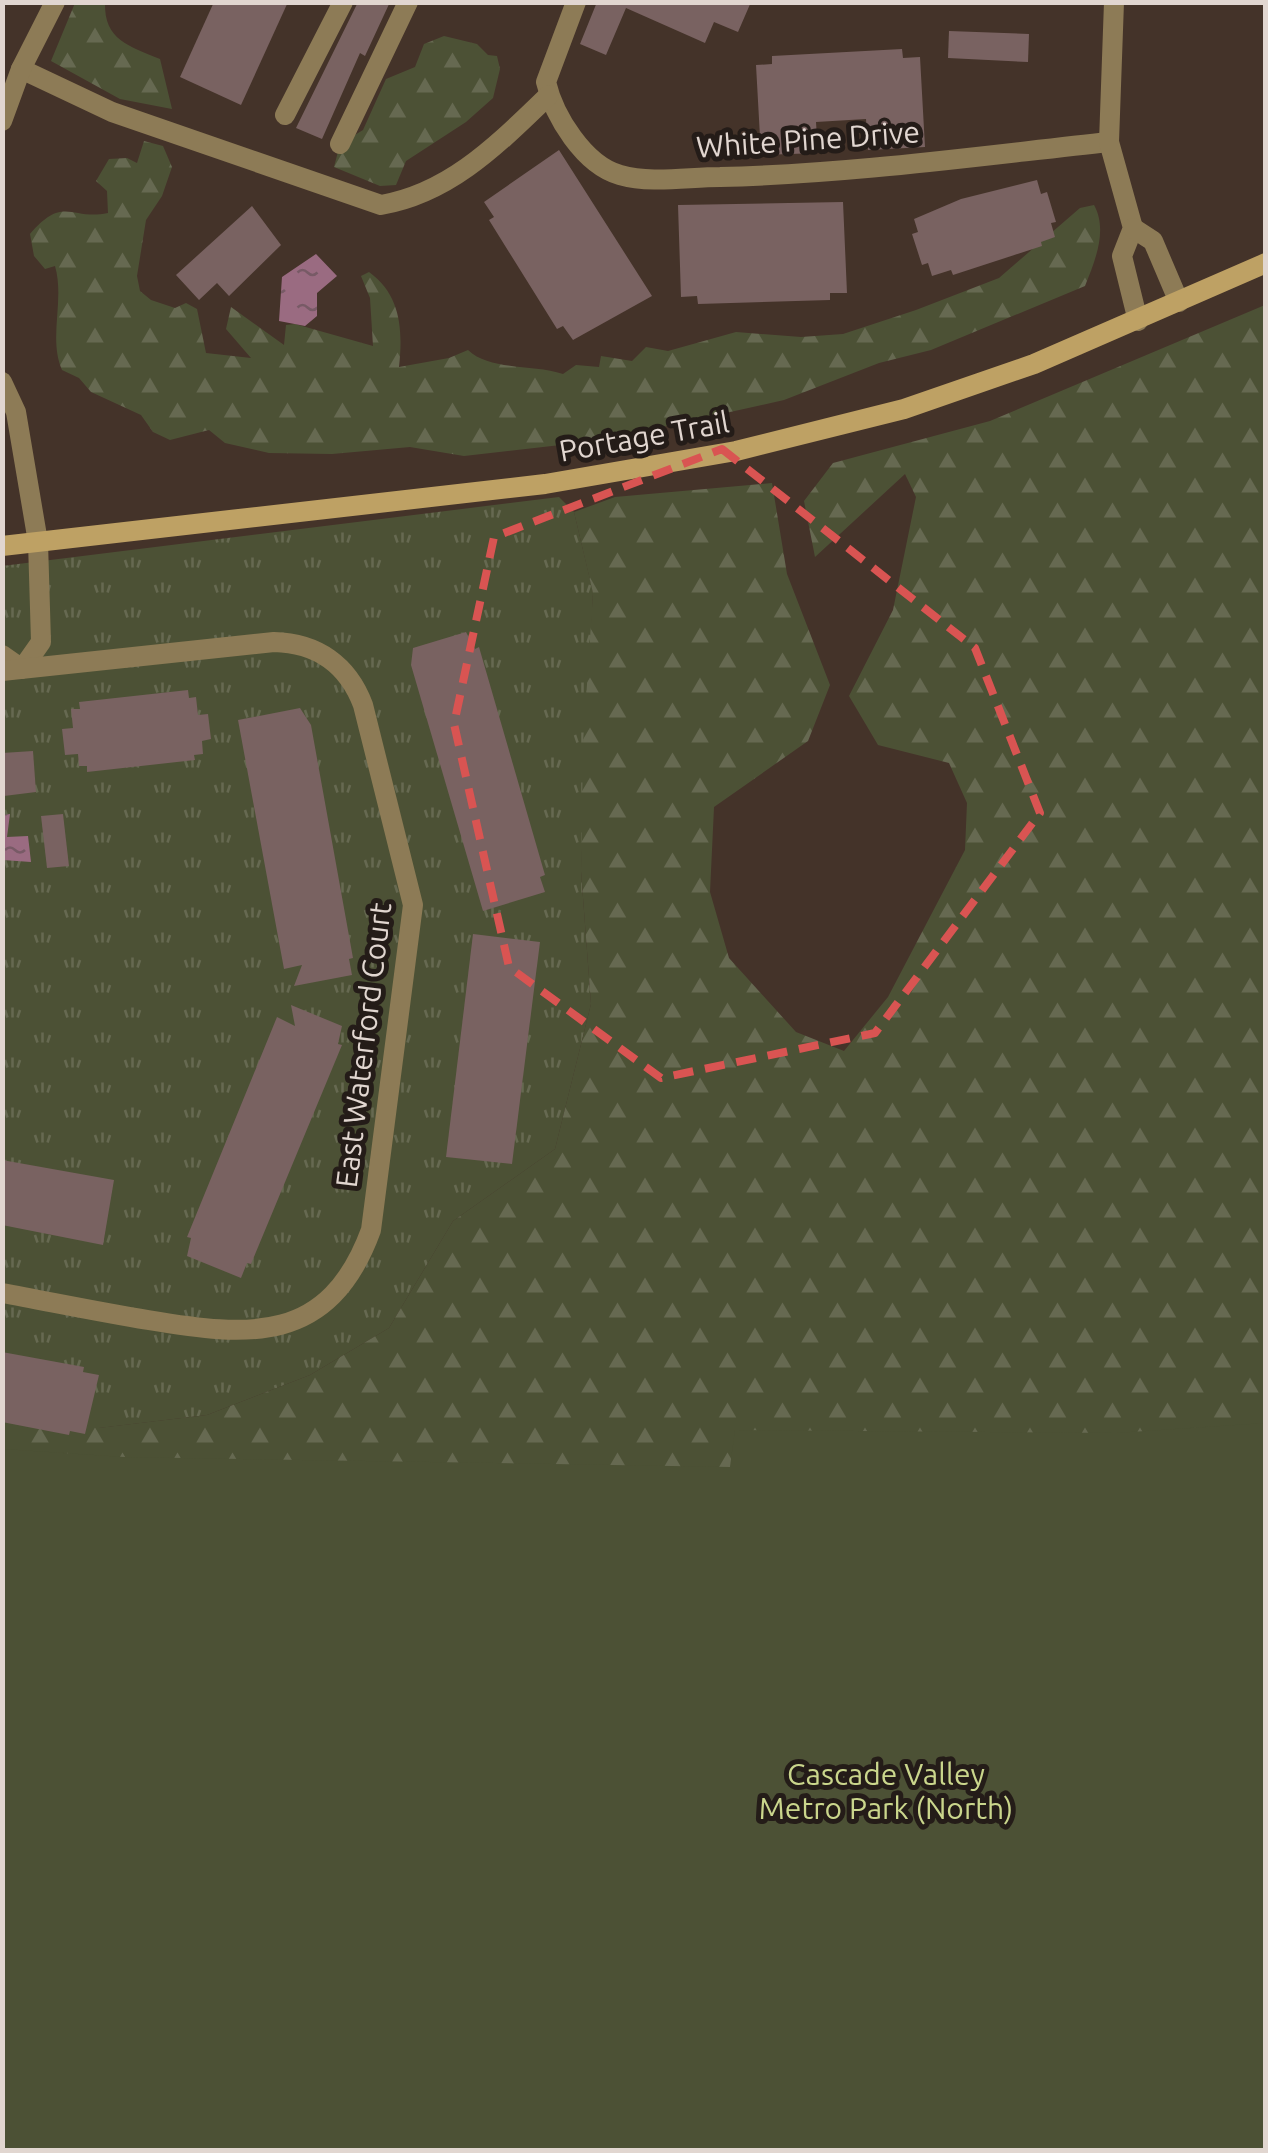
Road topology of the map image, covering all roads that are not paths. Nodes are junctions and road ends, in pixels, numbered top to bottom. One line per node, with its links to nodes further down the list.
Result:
1 (55, 2): 6 (street)
2 (344, 2): 8 (street)
3 (408, 2): 11 (street)
4 (576, 2): 7 (street)
5 (1114, 2): 10 (street)
6 (21, 69): 7 (street); 9 (street)
7 (549, 95): 10 (street, White Pine Drive)
8 (286, 116)
9 (2, 121)
10 (1109, 142): 12 (street)
11 (340, 144)
12 (1132, 228): 14 (street); 15 (street)
13 (1266, 263): 14 (main road, Portage Trail)
14 (1180, 302): 15 (main road, Portage Trail)
15 (1138, 320): 17 (main road, Portage Trail)
16 (2, 382): 17 (street)
17 (38, 542): 18 (main road, Portage Trail); 20 (street)
18 (2, 546)
19 (2, 655): 20 (street)
20 (12, 670): 21 (street, East Waterford Court)
21 (2, 1293)

